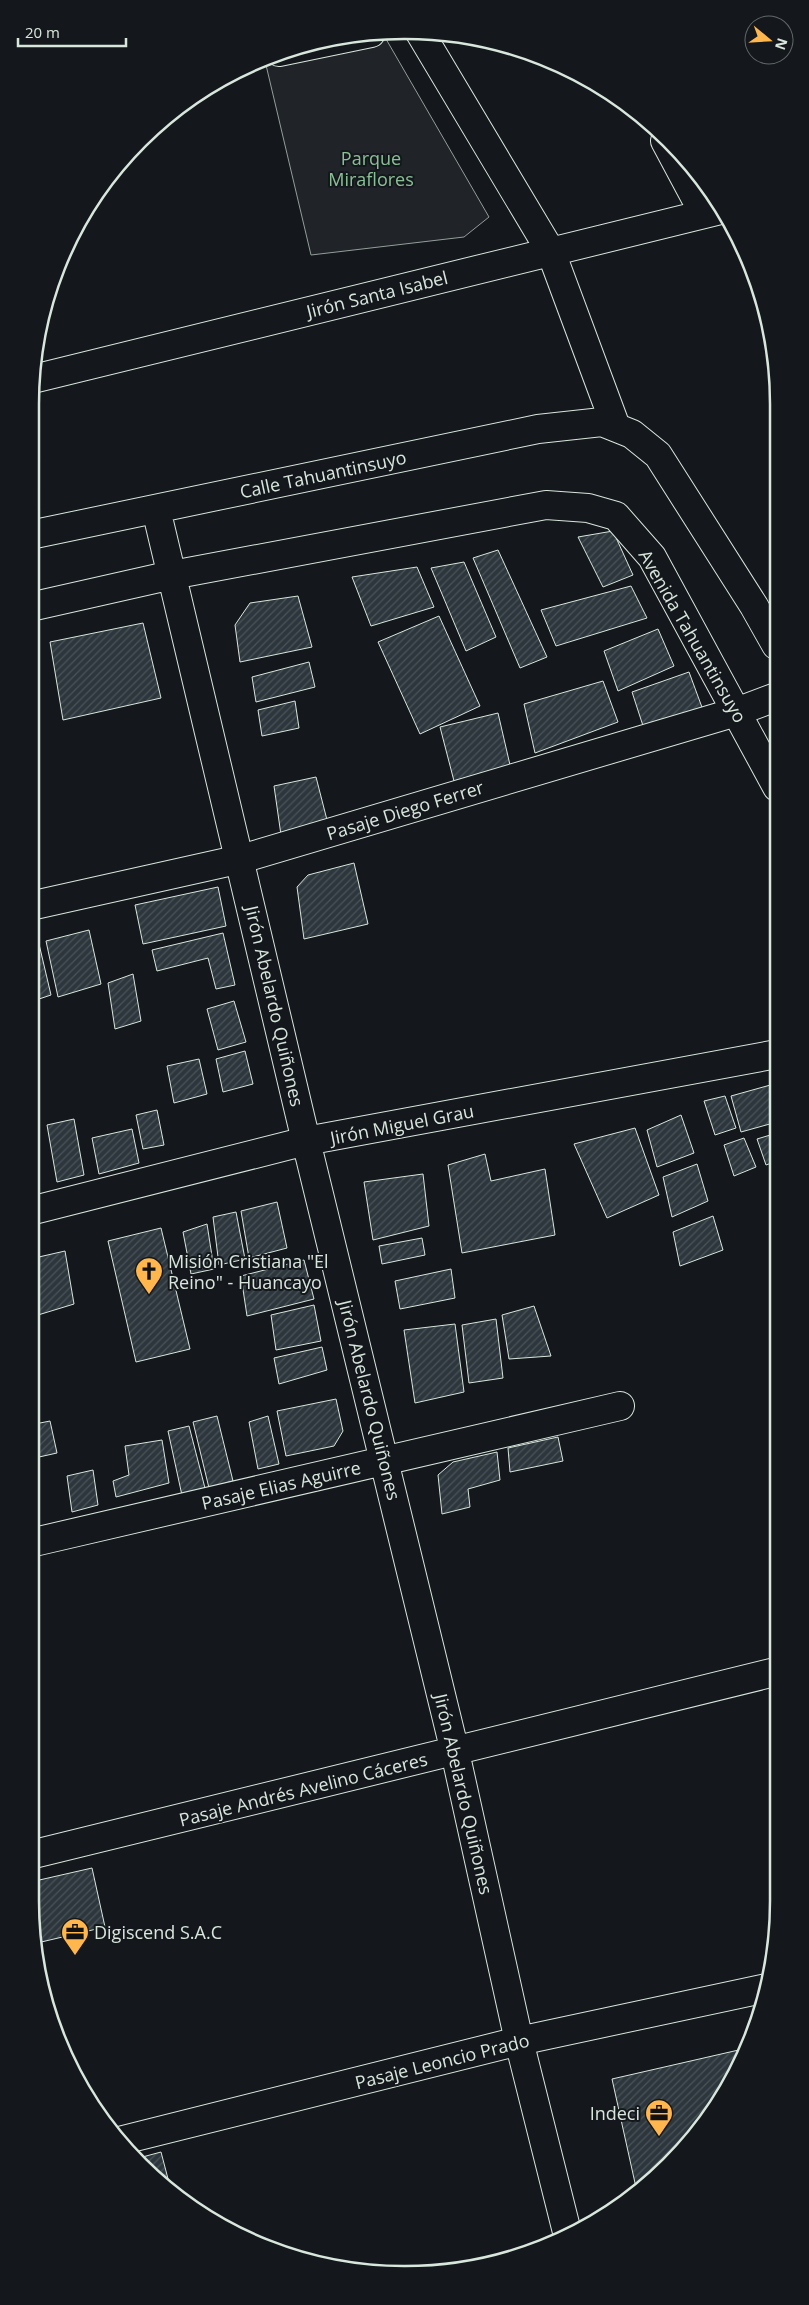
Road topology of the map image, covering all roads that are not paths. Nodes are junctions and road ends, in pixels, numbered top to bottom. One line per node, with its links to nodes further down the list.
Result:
1 (423, 40): 4 (street)
2 (684, 168): 3 (street)
3 (712, 212): 4 (street, Jirón Santa Isabel)
4 (551, 252): 5 (street, Jirón Santa Isabel); 6 (street)
5 (40, 377)
6 (616, 427): 7 (street, Calle Tahuantinsuyo); 11 (street, Calle Tahuantinsuyo)
7 (156, 509): 8 (street, Calle Tahuantinsuyo); 9 (street, Jirón Abelardo Quiñones)
8 (39, 533)
9 (172, 575): 10 (street); 13 (street, Avenida Tahuantinsuyo); 15 (street, Jirón Abelardo Quiñones)
10 (39, 606)
11 (770, 634)
12 (770, 698): 13 (street, Pasaje Diego Ferrer)
13 (736, 712): 14 (street, Avenida Tahuantinsuyo); 15 (street, Pasaje Diego Ferrer)
14 (770, 774)
15 (241, 858): 16 (street, Pasaje Diego Ferrer); 18 (street, Jirón Abelardo Quiñones)
16 (39, 904)
17 (770, 1055): 18 (street, Jirón Miguel Grau)
18 (306, 1141): 19 (street, Jirón Miguel Grau); 21 (street, Jirón Abelardo Quiñones)
19 (39, 1209)
20 (620, 1406): 21 (street, Pasaje Elias Aguirre)
21 (386, 1460): 22 (street, Pasaje Elias Aguirre); 24 (street, Jirón Abelardo Quiñones)
22 (39, 1541)
23 (770, 1673): 24 (street, Pasaje Andrés Avelino Cáceres)
24 (455, 1752): 25 (street, Pasaje Andrés Avelino Cáceres); 27 (street, Jirón Abelardo Quiñones)
25 (39, 1853)
26 (759, 1990): 27 (street, Pasaje Leoncio Prado)
27 (519, 2042): 28 (street, Pasaje Leoncio Prado); 29 (street, Jirón Abelardo Quiñones)
28 (127, 2139)
29 (567, 2228)

